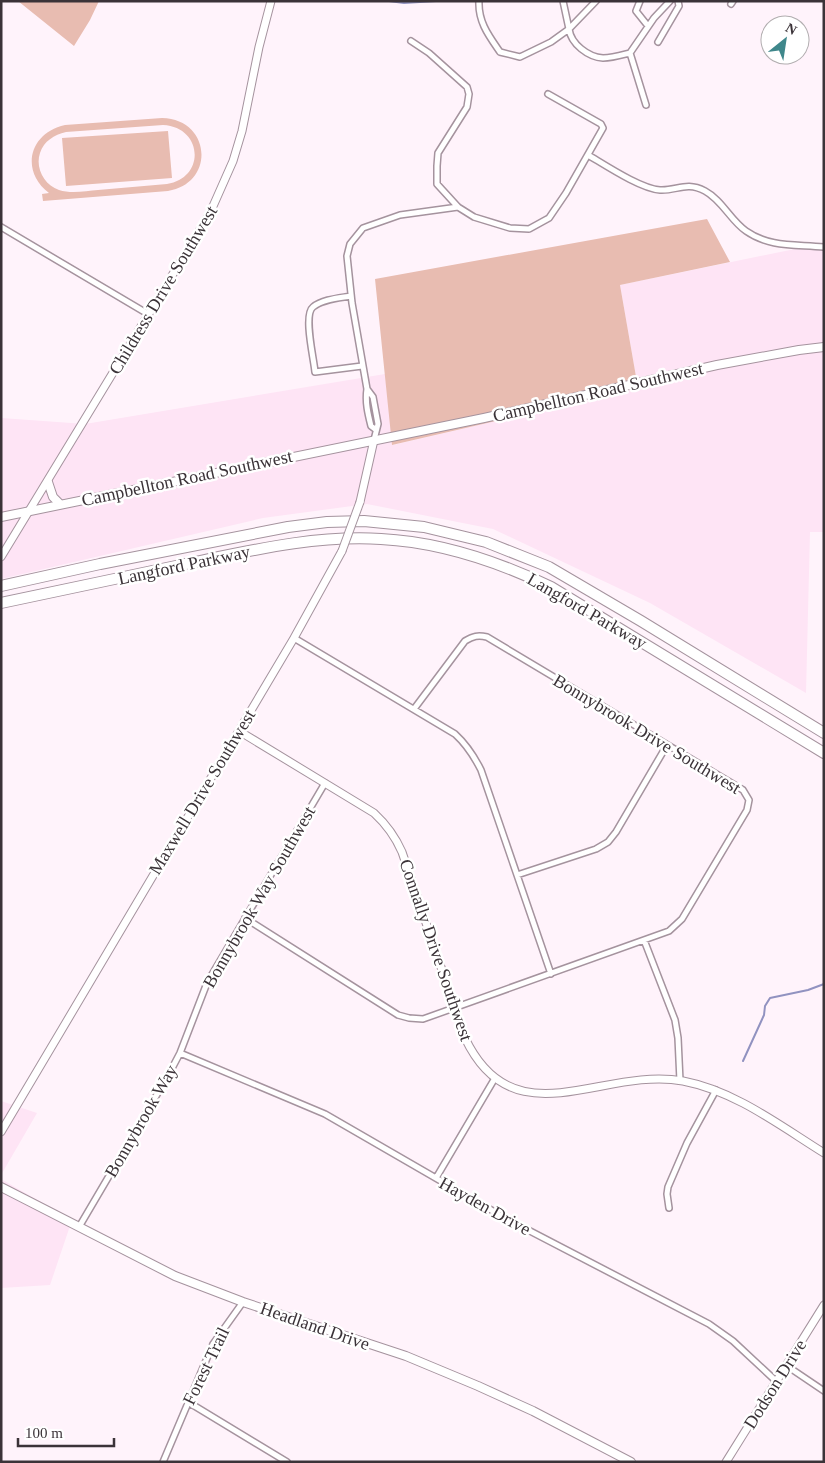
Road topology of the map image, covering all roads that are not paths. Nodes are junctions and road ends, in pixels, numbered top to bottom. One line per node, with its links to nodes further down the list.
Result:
1 (271, 1): 20 (street, Childress Drive Southwest)
2 (479, 1): 9 (street)
3 (563, 1): 9 (street)
4 (596, 1): 9 (street)
5 (640, 1): 8 (street)
6 (670, 1): 8 (street)
7 (678, 1): 11 (street)
8 (648, 26): 12 (street)
9 (569, 29): 12 (street)
10 (411, 41): 16 (street)
11 (658, 42)
12 (630, 53): 14 (street)
13 (548, 94): 15 (street)
14 (646, 105)
15 (588, 155): 16 (street); 18 (street)
16 (458, 207): 19 (street)
17 (1, 227): 20 (street)
18 (824, 247)
19 (351, 296): 22 (street); 22 (street)
20 (148, 314): 24 (street, Childress Drive Southwest)
21 (824, 347): 23 (main road, Campbellton Road Southwest)
22 (362, 366): 23 (street)
23 (374, 440): 25 (main road, Campbellton Road Southwest); 31 (street, Maxwell Drive Southwest, bridge)
24 (48, 482): 25 (main road); 26 (street, Childress Drive Southwest)
25 (60, 504): 26 (main road, Campbellton Road Southwest)
26 (31, 510): 27 (main road, Campbellton Road Southwest); 28 (street, Childress Drive Southwest)
27 (1, 517)
28 (1, 557)
29 (1, 586): 34 (highway, Langford Parkway)
30 (1, 603): 36 (highway, Langford Parkway)
31 (294, 638): 32 (street); 33 (street, Maxwell Drive Southwest)
32 (414, 709): 35 (street, Bonnybrook Drive Southwest); 38 (street)
33 (239, 731): 37 (street, Connally Drive Southwest); 48 (street, Maxwell Drive Southwest)
34 (824, 733)
35 (667, 745): 38 (street); 40 (street, Bonnybrook Drive Southwest)
36 (824, 753)
37 (325, 783): 39 (street, Bonnybrook Way Southwest); 42 (street, Connally Drive Southwest)
38 (517, 875): 41 (street)
39 (245, 918): 42 (street, Bonnybrook Drive Southwest); 43 (street, Bonnybrook Way Southwest)
40 (644, 940): 41 (street, Bonnybrook Drive Southwest); 46 (street)
41 (551, 974): 42 (street, Bonnybrook Drive Southwest)
42 (455, 1008): 45 (street, Connally Drive Southwest)
43 (196, 1012): 44 (street, Bonnybrook Way)
44 (180, 1053): 50 (street, Hayden Drive); 53 (street, Bonnybrook Way)
45 (495, 1078): 46 (street, Connally Drive Southwest); 50 (street)
46 (680, 1080): 47 (street, Connally Drive Southwest)
47 (716, 1090): 49 (street, Connally Drive Southwest); 52 (street)
48 (1, 1132)
49 (824, 1153)
50 (436, 1178): 57 (street, Hayden Drive)
51 (1, 1187): 53 (main road, Headland Drive)
52 (669, 1208)
53 (79, 1227): 54 (main road, Headland Drive)
54 (243, 1302): 59 (street, Forest Trail); 62 (main road, Headland Drive)
55 (824, 1305): 56 (street, Dodson Drive)
56 (787, 1366): 57 (street, Dodson Drive); 58 (street)
57 (777, 1382): 63 (street, Dodson Drive)
58 (824, 1391)
59 (188, 1402): 60 (street, Forest Trail); 61 (street)
60 (163, 1462)
61 (287, 1462)
62 (631, 1462)
63 (726, 1462)

